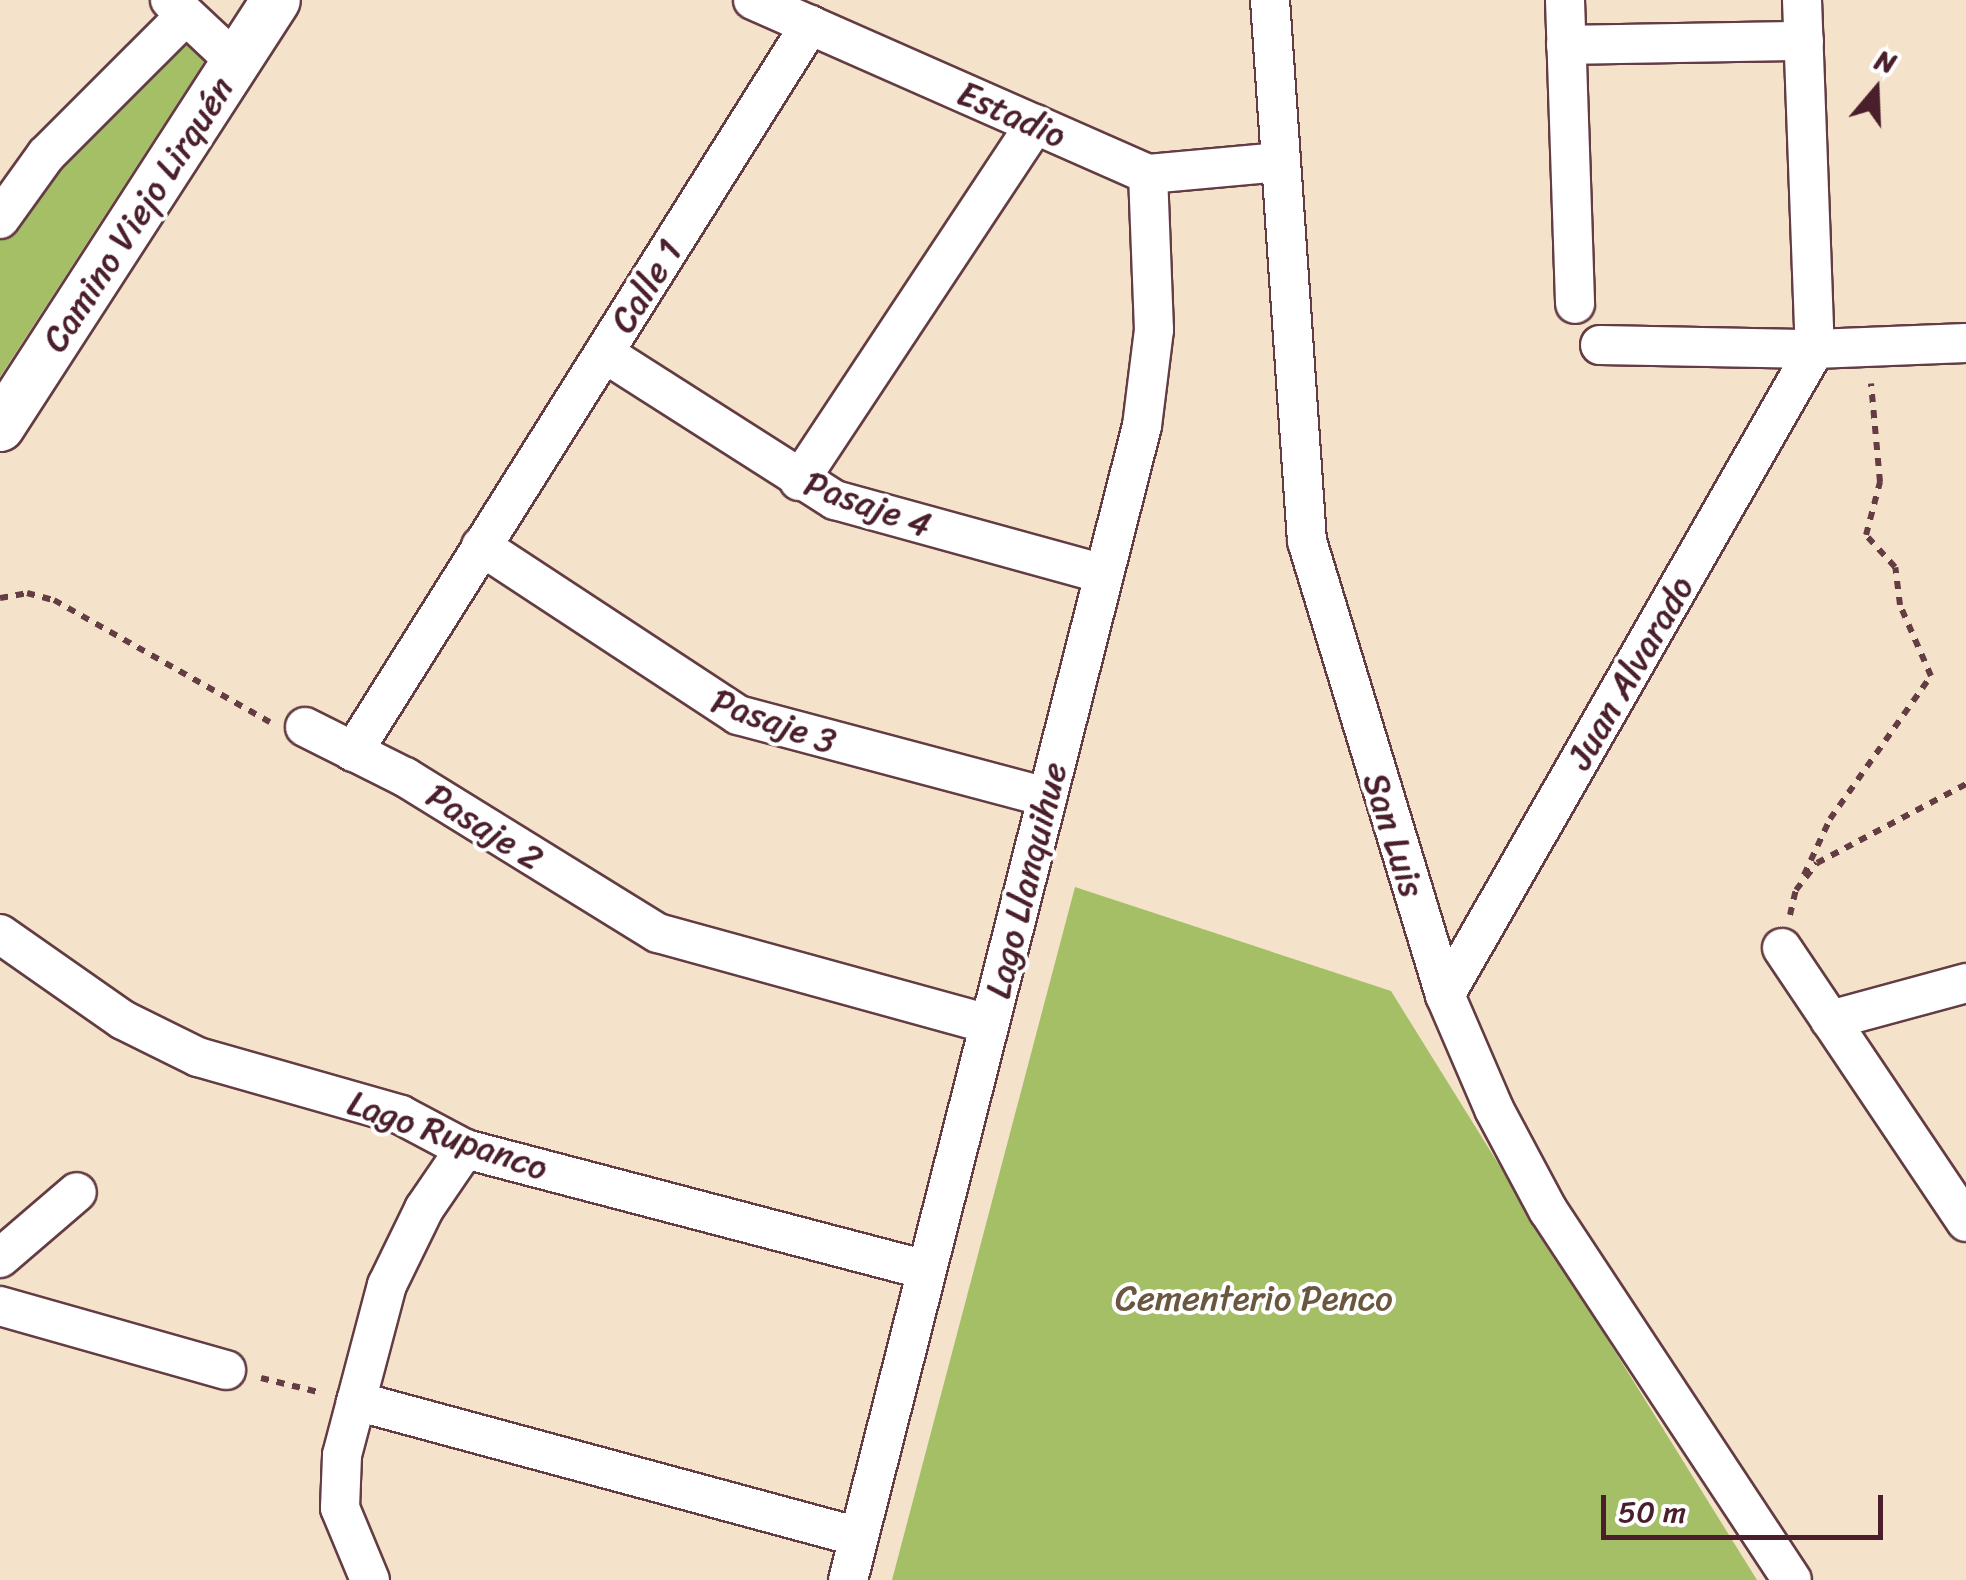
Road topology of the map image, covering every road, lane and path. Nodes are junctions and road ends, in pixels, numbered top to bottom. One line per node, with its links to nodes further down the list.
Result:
1 (276, 0): 10 (street, Camino Viejo Lirquén)
2 (754, 0): 7 (street, Estadio)
3 (1270, 0): 12 (street, San Luis)
4 (1564, 0): 9 (street)
5 (1802, 0): 8 (street)
6 (178, 8): 10 (street); 14 (street)
7 (810, 25): 11 (street, Estadio); 20 (street, Calle 1)
8 (1804, 41): 9 (street); 19 (street)
9 (1566, 45): 15 (street)
10 (236, 62): 21 (street, Camino Viejo Lirquén)
11 (1035, 124): 13 (street, Estadio); 22 (street)
12 (1280, 162): 13 (street, Estadio); 34 (street, San Luis)
13 (1148, 174): 24 (street, Lago Llanquihue)
14 (0, 219)
15 (1575, 304)
16 (1966, 343): 18 (street)
17 (1600, 345): 19 (street)
18 (1867, 347): 19 (street); 30 (path)
19 (1815, 349): 34 (street, Juan Alvarado)
20 (604, 352): 22 (street, Pasaje 4); 23 (street, Calle 1)
21 (0, 427)
22 (798, 481): 24 (street, Pasaje 4)
23 (481, 546): 27 (street, Calle 1); 29 (street, Pasaje 3)
24 (1104, 574): 29 (street, Lago Llanquihue)
25 (0, 598): 26 (path)
26 (305, 727): 27 (street, Pasaje 2)
27 (353, 752): 36 (street, Pasaje 2)
28 (1966, 784): 30 (path)
29 (1047, 797): 36 (street, Lago Llanquihue)
30 (1804, 875): 32 (path)
31 (0, 934): 37 (street, Lago Rupanco)
32 (1782, 948): 35 (street)
33 (1966, 983): 35 (street)
34 (1445, 994): 48 (street, San Luis)
35 (1830, 1020): 39 (street)
36 (989, 1024): 41 (street, Lago Llanquihue)
37 (465, 1148): 41 (street, Lago Rupanco); 44 (street)
38 (77, 1192): 40 (street)
39 (1966, 1222)
40 (0, 1258)
41 (926, 1270): 45 (street, Lago Llanquihue)
42 (0, 1306): 43 (street)
43 (226, 1370): 44 (path)
44 (356, 1401): 45 (street); 46 (street)
45 (859, 1537): 47 (street, Lago Llanquihue)
46 (361, 1577)
47 (848, 1580)
48 (1792, 1580)

